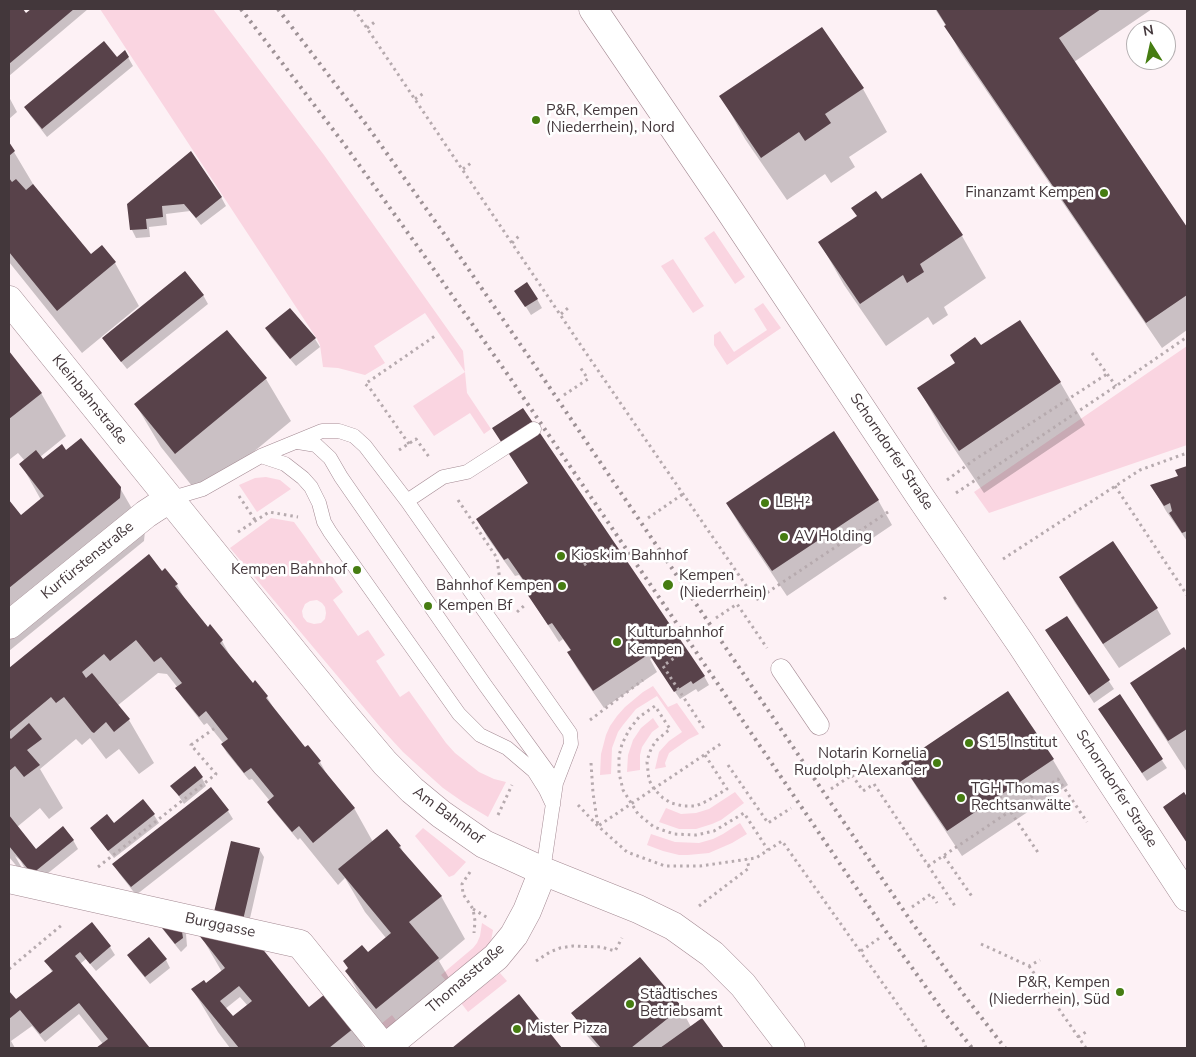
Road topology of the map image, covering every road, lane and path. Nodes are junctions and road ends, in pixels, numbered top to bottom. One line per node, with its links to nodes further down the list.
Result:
1 (354, 9): 4 (path)
2 (593, 9): 34 (street, Schorndorfer Straße)
3 (376, 21): 4 (path)
4 (367, 28): 6 (path)
5 (424, 93): 6 (path)
6 (415, 98): 8 (path)
7 (471, 164): 8 (path)
8 (463, 170): 10 (path)
9 (519, 236): 10 (path)
10 (512, 242): 13 (path)
11 (9, 300): 29 (street, Kleinbahnstraße)
12 (568, 308): 13 (path)
13 (561, 314): 28 (path)
14 (435, 336): 23 (path)
15 (1187, 337): 19 (path)
16 (1092, 354): 18 (path)
17 (580, 367): 20 (path)
18 (1107, 374): 19 (path); 26 (path)
19 (1116, 386): 34 (path)
20 (564, 395)
21 (534, 429): 30 (lane)
22 (294, 442): 25 (lane); 30 (lane); 57 (lane)
23 (409, 444)
24 (1187, 453): 27 (path)
25 (261, 456): 29 (lane); 62 (lane)
26 (957, 472)
27 (1115, 486): 38 (path); 39 (path)
28 (683, 494): 31 (path); 33 (path)
29 (169, 499): 36 (street, Am Bahnhof); 42 (street, Kurfürstenstraße)
30 (407, 501): 49 (lane)
31 (894, 508)
32 (299, 517): 36 (path)
33 (648, 518)
34 (937, 520): 38 (street, Schorndorfer Straße)
35 (614, 545): 37 (path)
36 (212, 552): 67 (street, Am Bahnhof)
37 (584, 565)
38 (975, 577): 40 (path); 76 (street, Schorndorfer Straße)
39 (1187, 594)
40 (944, 599)
41 (716, 618): 44 (path)
42 (9, 625)
43 (684, 651): 48 (path)
44 (781, 669): 46 (street)
45 (643, 680): 49 (path)
46 (819, 725)
47 (215, 728): 75 (path)
48 (705, 730)
49 (570, 733): 57 (lane)
50 (722, 743): 51 (path)
51 (705, 755): 58 (path); 58 (path)
52 (591, 757): 66 (path)
53 (728, 765): 63 (path)
54 (846, 766): 55 (path)
55 (852, 776): 59 (path); 72 (path)
56 (515, 779): 67 (path)
57 (556, 783): 62 (lane); 66 (path)
58 (654, 789): 61 (path); 61 (path)
59 (831, 789)
60 (1000, 796): 64 (path)
61 (631, 804): 66 (path); 68 (path)
62 (553, 805): 73 (lane)
63 (791, 808)
64 (1010, 811): 65 (path); 69 (path); 70 (path)
65 (1087, 822)
66 (598, 826): 71 (path)
67 (484, 844): 73 (street, Am Bahnhof); 82 (path)
68 (768, 850): 71 (path); 87 (path)
69 (1039, 854)
70 (944, 856): 72 (path); 78 (path)
71 (747, 859): 84 (path)
72 (928, 866): 80 (path)
73 (543, 871): 83 (street, Am Bahnhof); 94 (street, Thomasstraße)
74 (9, 879): 75 (street, Burggasse)
75 (67, 891): 77 (street, Burggasse)
76 (1187, 897)
77 (95, 898): 91 (path); 94 (street, Burggasse)
78 (973, 898)
79 (937, 902): 81 (path)
80 (955, 906)
81 (912, 907)
82 (473, 909)
83 (638, 909): 84 (street, Am Bahnhof); 89 (path)
84 (673, 926): 95 (street, Am Bahnhof)
85 (881, 937): 87 (path)
86 (981, 944): 90 (path)
87 (861, 952): 96 (path)
88 (1040, 960): 90 (path)
89 (534, 964)
90 (1028, 966): 93 (path)
91 (9, 969)
92 (1086, 1032): 93 (path)
93 (1078, 1037): 97 (path)
94 (385, 1048)
95 (791, 1048)
96 (926, 1048)
97 (1086, 1048)

